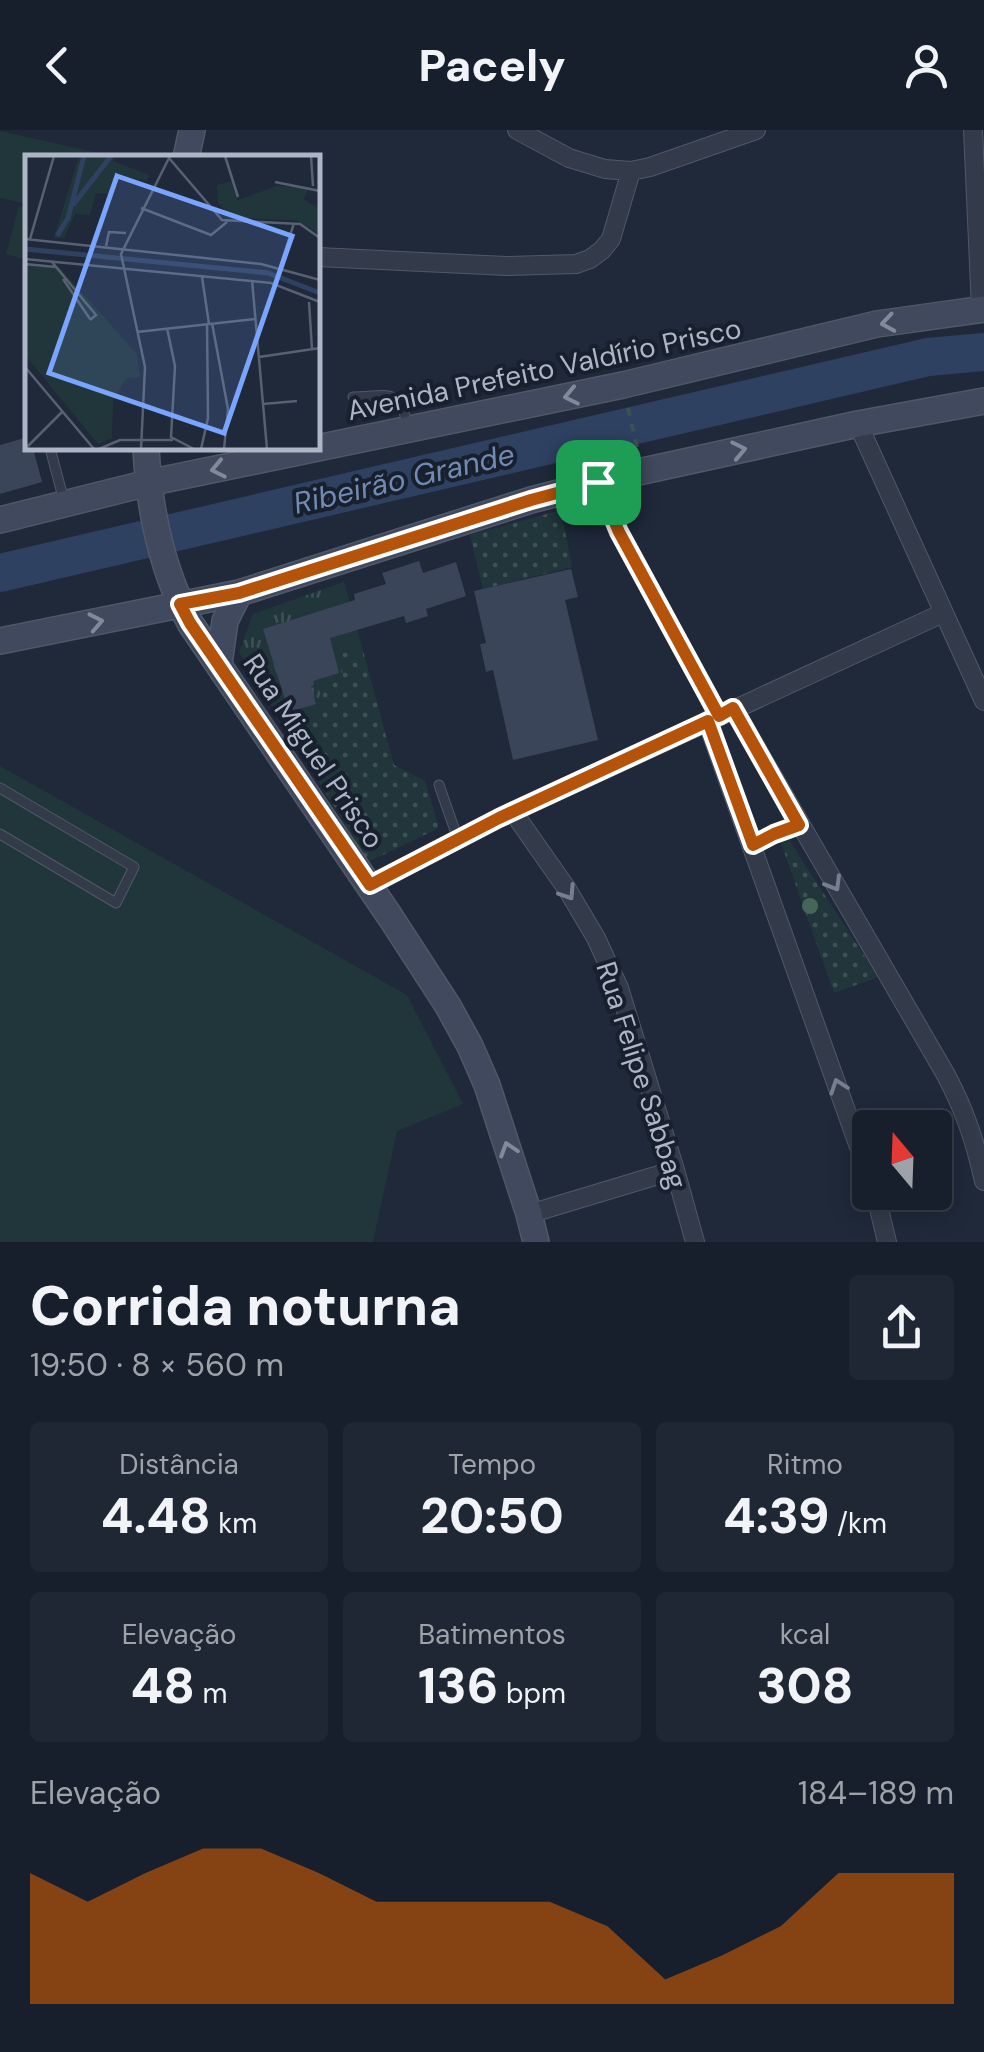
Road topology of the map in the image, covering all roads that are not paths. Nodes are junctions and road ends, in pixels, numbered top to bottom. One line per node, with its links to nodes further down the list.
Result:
1 (192, 130): 5 (main road)
2 (517, 130): 6 (street)
3 (756, 130): 6 (street)
4 (973, 130): 8 (street)
5 (187, 155)
6 (631, 171): 7 (street)
7 (320, 256)
8 (982, 309): 12 (main road, Avenida Prefeito Valdírio Prisco, one-way to 12)
9 (353, 397): 12 (lane)
10 (984, 401): 11 (main road)
11 (858, 424): 17 (main road, one-way to 11); 23 (street)
12 (408, 430): 13 (main road, Avenida Prefeito Valdírio Prisco, one-way to 13)
13 (320, 448)
14 (51, 450): 19 (lane)
15 (146, 450): 18 (main road, Rua Miguel Prisco)
16 (310, 450): 18 (main road, Avenida Prefeito Valdírio Prisco, one-way to 18)
17 (598, 482): 21 (main road); 27 (street)
18 (148, 483): 19 (main road, Avenida Prefeito Valdírio Prisco); 22 (main road, Rua Miguel Prisco)
19 (65, 504): 20 (main road, Avenida Prefeito Valdírio Prisco)
20 (0, 520)
21 (239, 593): 22 (main road); 25 (main road)
22 (180, 604): 24 (main road, one-way to 22); 25 (main road, Rua Miguel Prisco)
23 (943, 613): 26 (street); 27 (street)
24 (0, 641)
25 (219, 664): 35 (main road, Rua Miguel Prisco)
26 (984, 702)
27 (720, 715): 30 (street); 31 (street); 34 (street)
28 (438, 785): 33 (lane)
29 (0, 788): 32 (lane)
30 (513, 812): 33 (street); 37 (street, Rua Felipe Sabbag, one-way to 37)
31 (799, 825): 34 (street); 38 (street, one-way to 38)
32 (0, 834)
33 (458, 840): 35 (street)
34 (753, 845): 36 (street, one-way to 34)
35 (370, 885): 40 (main road, Rua Miguel Prisco, one-way to 35)
36 (852, 1127)
37 (675, 1170): 40 (street); 42 (street, Rua Felipe Sabbag)
38 (984, 1181)
39 (879, 1210): 43 (street)
40 (530, 1214): 41 (main road, Rua Miguel Prisco)
41 (536, 1242)
42 (694, 1242)
43 (887, 1242)

